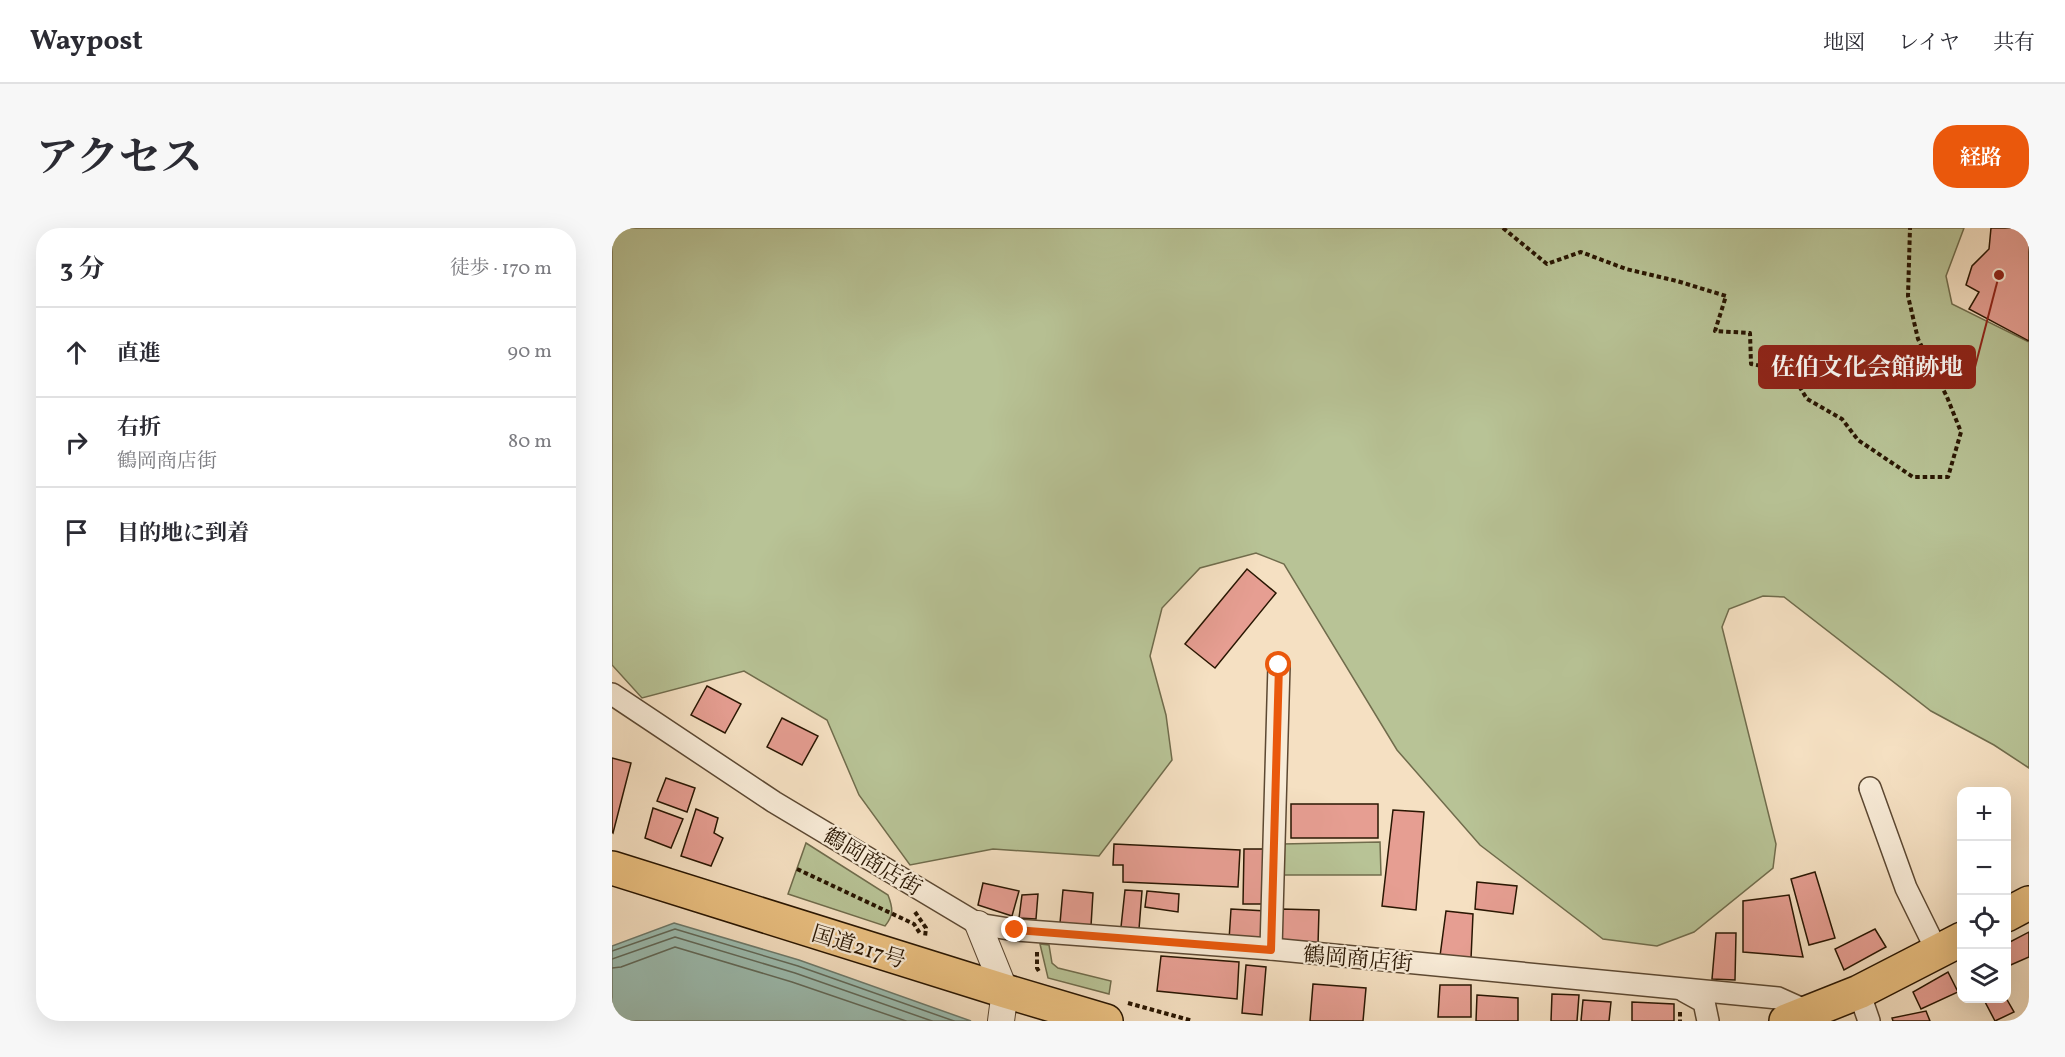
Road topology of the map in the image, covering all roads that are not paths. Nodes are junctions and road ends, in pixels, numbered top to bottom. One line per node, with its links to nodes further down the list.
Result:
1 (1279, 665): 9 (street)
2 (612, 694): 7 (street, 鶴岡商店街)
3 (1870, 788): 8 (street)
4 (612, 868): 12 (highway, 国道217号)
5 (2029, 903): 6 (highway)
6 (2011, 913)
7 (978, 924): 9 (street, 鶴岡商店街); 12 (street)
8 (1949, 945): 11 (highway)
9 (1271, 950): 10 (street, 鶴岡商店街)
10 (1681, 989): 13 (street, 鶴岡商店街); 15 (street)
11 (1864, 1007): 13 (highway)
12 (1002, 1011): 14 (highway, 国道217号)
13 (1796, 1016)
14 (1106, 1021)
15 (1708, 1021)

